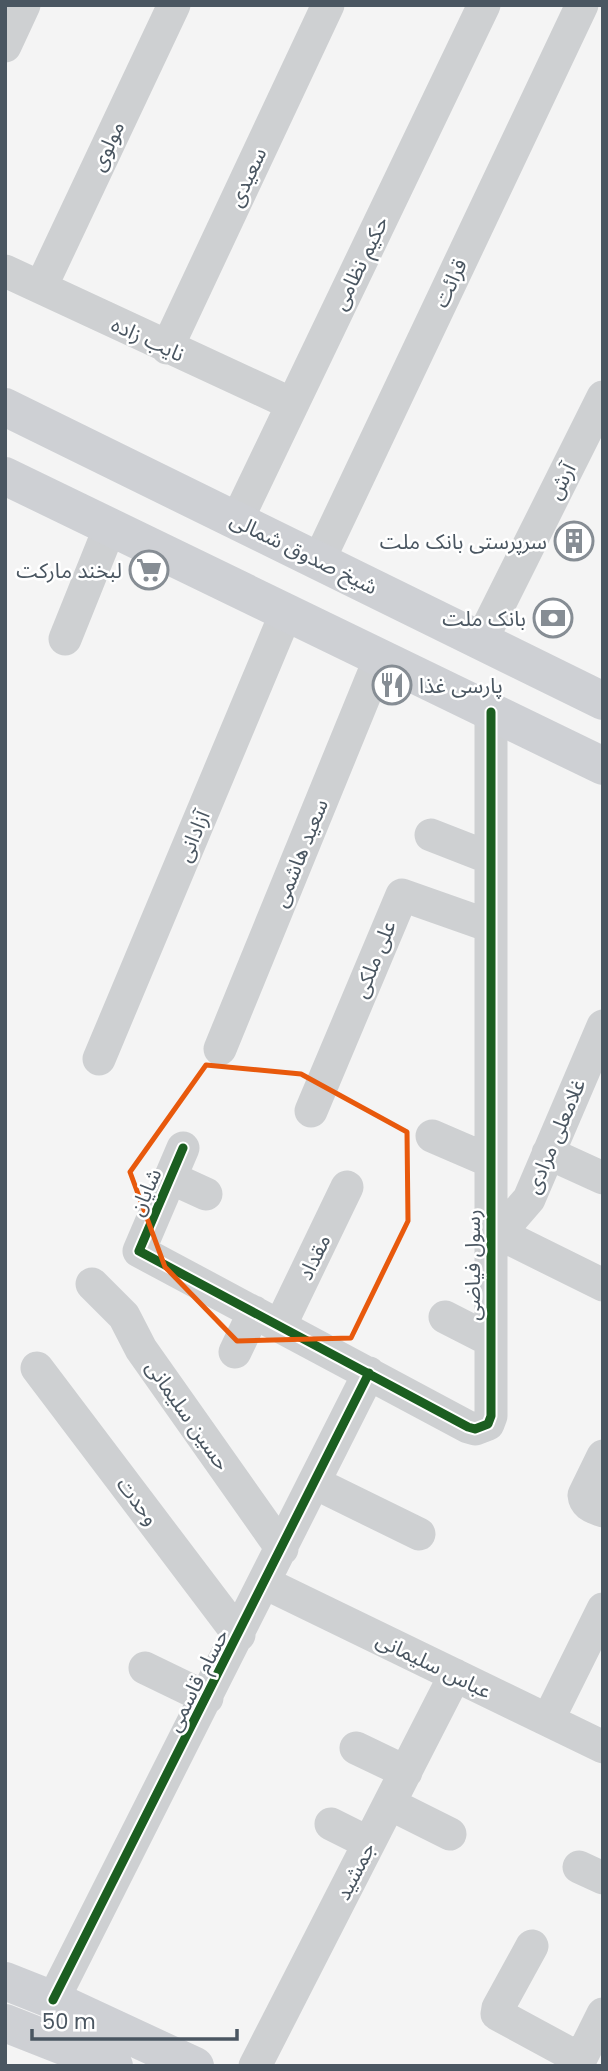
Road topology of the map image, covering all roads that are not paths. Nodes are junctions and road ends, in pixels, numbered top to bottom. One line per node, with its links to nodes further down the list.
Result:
1 (24, 5): 6 (street)
2 (174, 5): 8 (street, مولوی)
3 (328, 5): 9 (street, سعیدی)
4 (484, 5): 11 (street, حکیم نظامی)
5 (582, 5): 16 (street, قرائت)
6 (5, 46)
7 (5, 271): 8 (street, نایب زاده)
8 (41, 287): 9 (street, نایب زاده)
9 (167, 348): 11 (street, نایب زاده)
10 (603, 397): 19 (street, آرش)
11 (292, 404): 14 (street, حکیم نظامی)
12 (9, 419): 14 (main road, شیخ صدوق شمالی)
13 (5, 476): 15 (main road)
14 (237, 520): 16 (main road, شیخ صدوق شمالی)
15 (110, 527): 17 (main road); 18 (street)
16 (319, 560): 19 (main road, شیخ صدوق شمالی)
17 (286, 613): 20 (main road); 29 (street, آزادانی)
18 (65, 639)
19 (481, 641): 21 (main road, شیخ صدوق شمالی)
20 (380, 658): 22 (main road); 28 (street, سعید هاشمی)
21 (603, 700)
22 (491, 712): 23 (main road); 25 (street, رسول فیاضی)
23 (603, 766)
24 (431, 835): 25 (street)
25 (490, 858): 26 (street, رسول فیاضی)
26 (490, 926): 31 (street, علی ملکی); 34 (street, رسول فیاضی)
27 (603, 1026): 30 (street, غلامعلی مرادی)
28 (220, 1049)
29 (99, 1059)
30 (595, 1065): 33 (street, غلامعلی مرادی)
31 (312, 1111)
32 (432, 1136): 34 (street)
33 (548, 1153): 35 (street); 38 (street, غلامعلی مرادی)
34 (490, 1161): 38 (street, رسول فیاضی)
35 (603, 1178)
36 (347, 1187): 43 (street, مقداد)
37 (206, 1194): 39 (street, شایان)
38 (490, 1229): 41 (street); 44 (street, رسول فیاضی)
39 (139, 1251): 43 (street, رسول فیاضی)
40 (92, 1284): 52 (street, حسین سلیمانی)
41 (603, 1285)
42 (445, 1317): 44 (street)
43 (267, 1319): 45 (street, مقداد); 47 (street, رسول فیاضی)
44 (490, 1340): 47 (street, رسول فیاضی)
45 (235, 1352)
46 (37, 1368): 55 (street, وحدت)
47 (369, 1373): 49 (street, حسام قاسمی)
48 (603, 1456): 50 (street)
49 (315, 1483): 51 (street); 52 (street, حسام قاسمی)
50 (603, 1511)
51 (419, 1534)
52 (282, 1549): 53 (street, حسام قاسمی)
53 (265, 1583): 55 (street, حسام قاسمی); 57 (street, عباس سلیمانی)
54 (603, 1609): 59 (street)
55 (239, 1635): 58 (street, حسام قاسمی)
56 (145, 1668): 58 (street)
57 (456, 1675): 59 (street, عباس سلیمانی); 62 (street, جمشید)
58 (207, 1698): 69 (street, حسام قاسمی)
59 (548, 1720): 60 (street, عباس سلیمانی)
60 (603, 1747)
61 (356, 1748): 62 (street)
62 (406, 1772): 63 (street, جمشید)
63 (390, 1804): 65 (street); 66 (street, جمشید)
64 (331, 1824): 66 (street)
65 (450, 1834)
66 (369, 1843): 75 (street, جمشید)
67 (532, 1946): 72 (street)
68 (5, 1981): 69 (main road)
69 (53, 2000): 74 (main road)
70 (603, 2014): 72 (street)
71 (5, 2023): 73 (main road)
72 (579, 2062)
73 (114, 2066)
74 (195, 2066)
75 (255, 2066)

